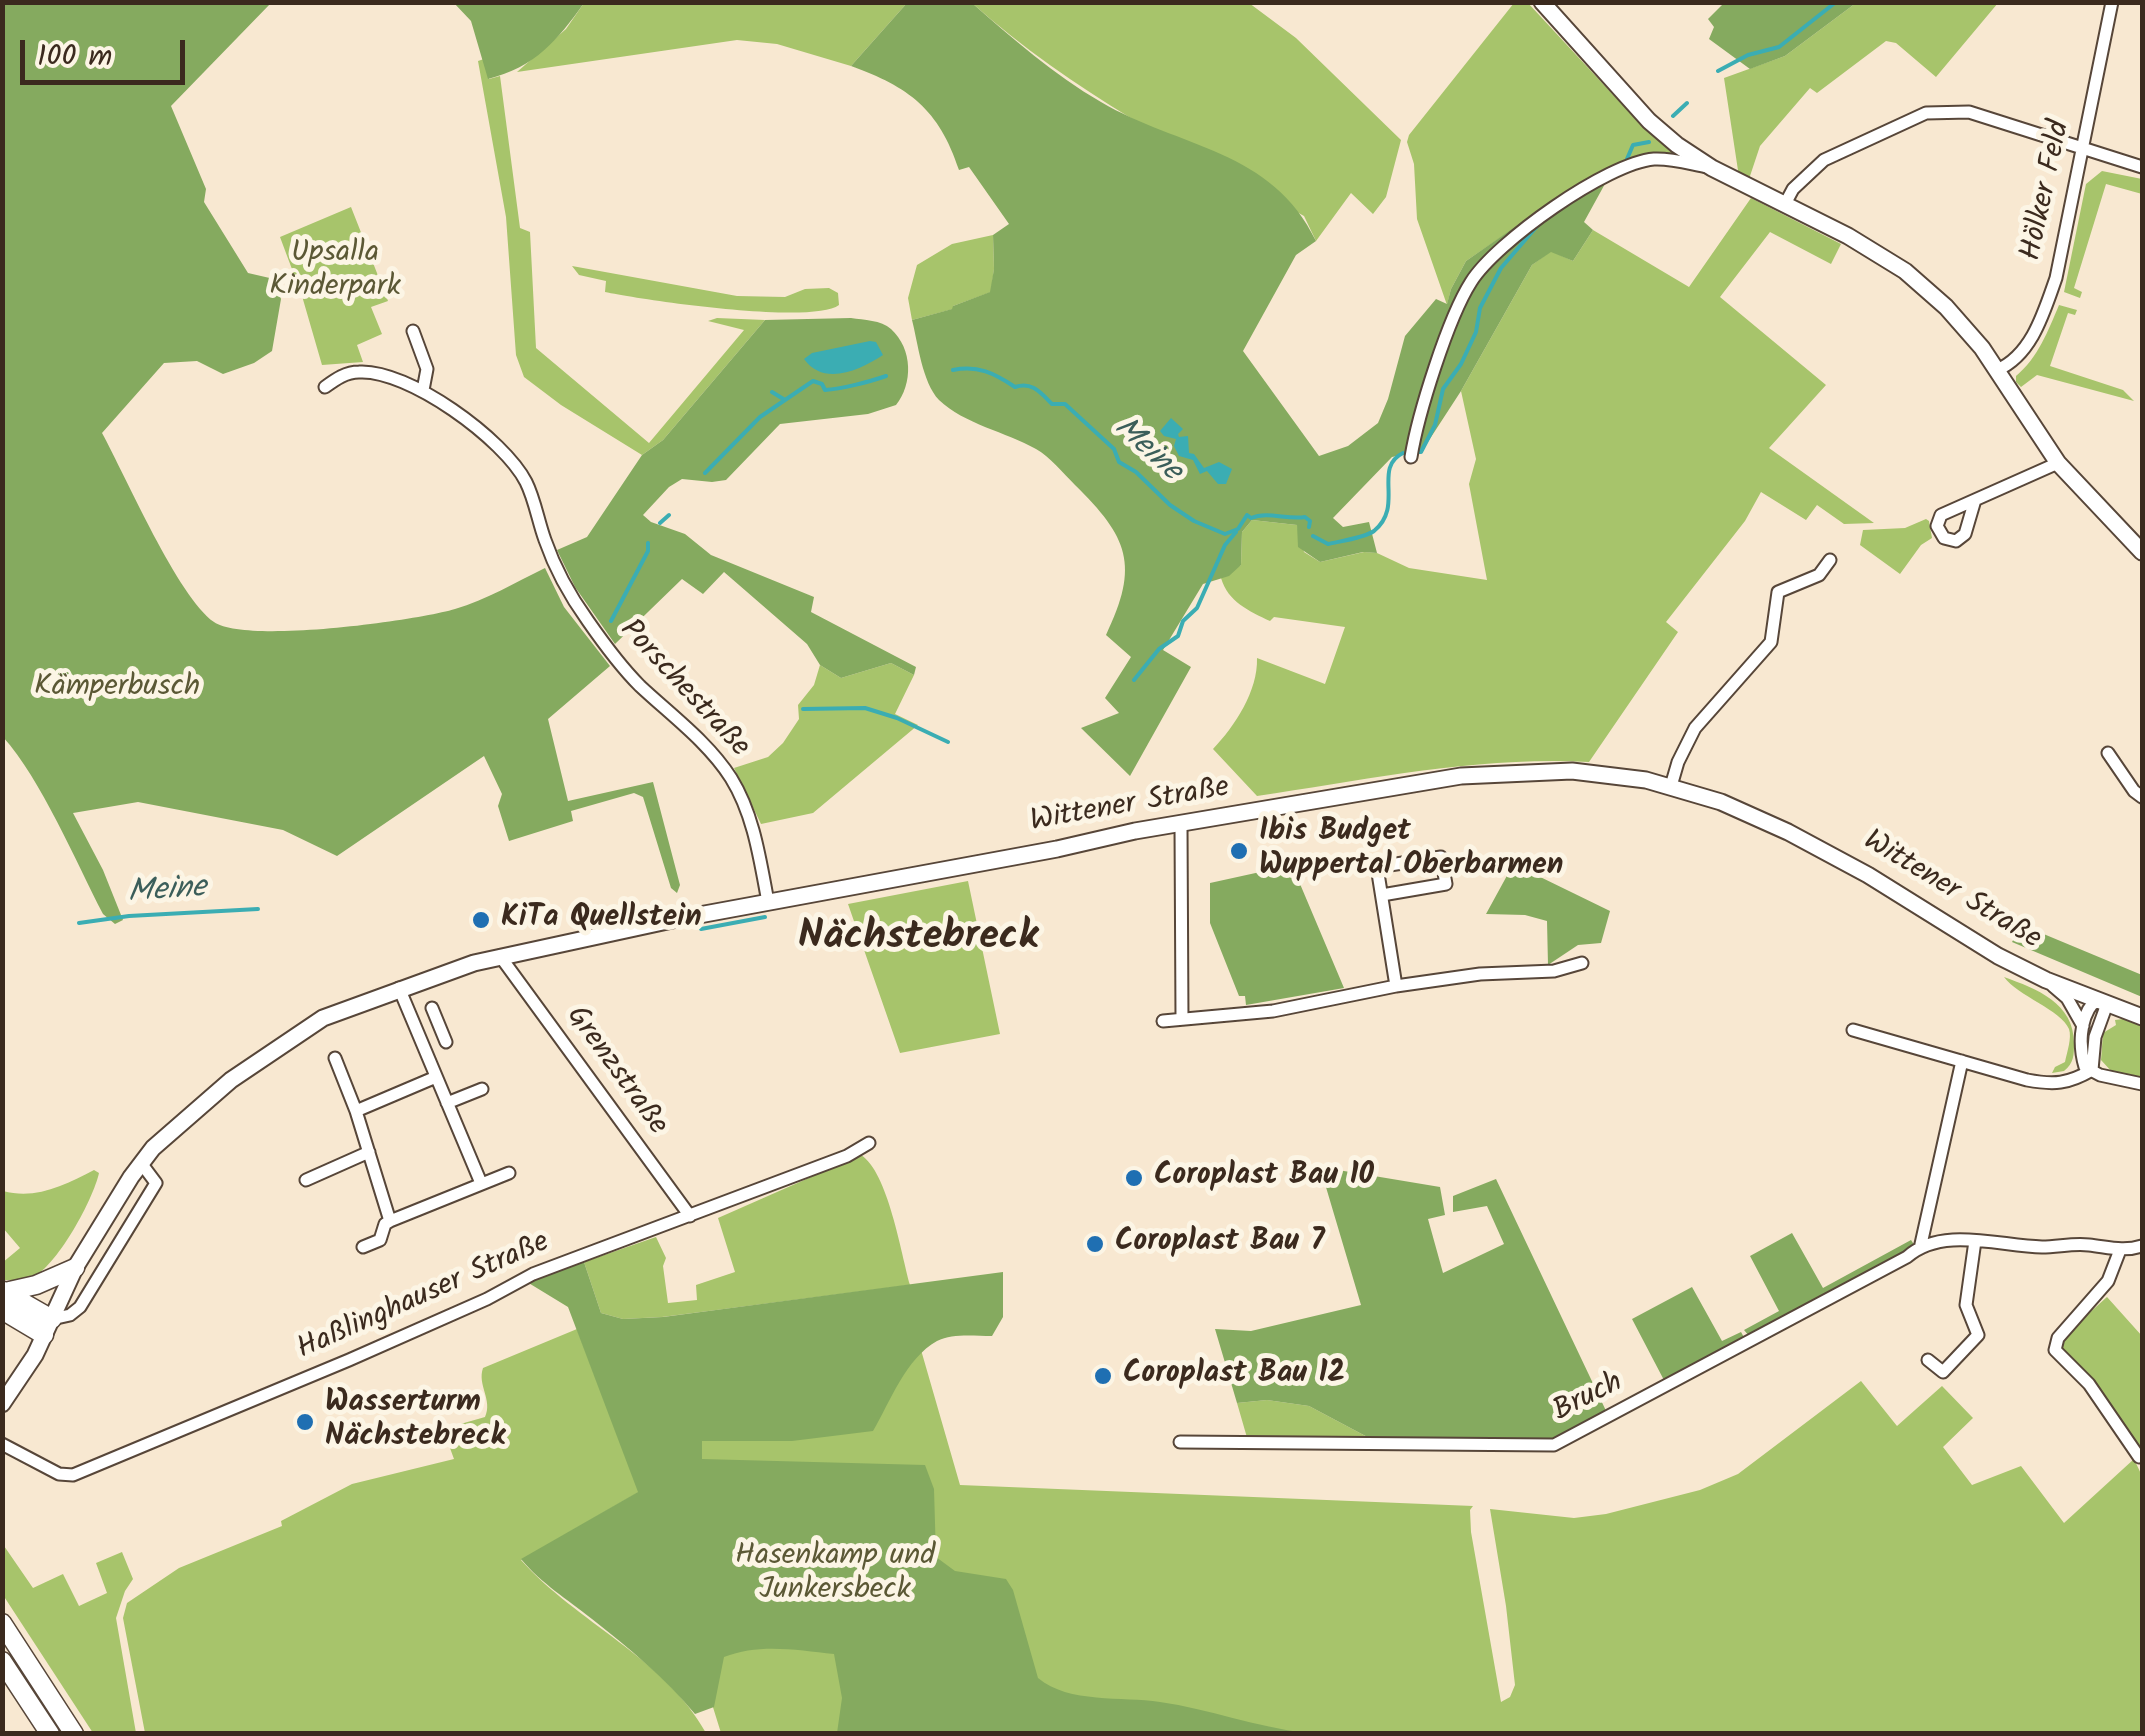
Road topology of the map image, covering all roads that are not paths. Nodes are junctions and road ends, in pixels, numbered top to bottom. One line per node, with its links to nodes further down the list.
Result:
1 (1542, 2): 5 (main road)
2 (2112, 2): 3 (street, Hölker Feld)
3 (2083, 149): 4 (street); 6 (street); 8 (street, Hölker Feld)
4 (2142, 167)
5 (1712, 168): 6 (main road); 11 (street)
6 (1786, 204): 8 (main road)
7 (414, 330): 10 (street)
8 (1997, 370): 12 (main road)
9 (326, 387): 10 (street, Porschestraße)
10 (423, 390): 21 (street, Porschestraße)
11 (1412, 457)
12 (2058, 463): 13 (street); 14 (main road)
13 (1975, 500)
14 (2142, 552)
15 (1830, 560): 17 (street)
16 (2108, 753): 18 (street)
17 (1671, 786): 19 (main road, Wittener Straße); 24 (main road, Wittener Straße)
18 (2142, 797)
19 (1180, 826): 21 (main road, Wittener Straße); 30 (street)
20 (1382, 895): 20 (street); 25 (street)
21 (768, 902): 22 (main road, Wittener Straße)
22 (500, 956): 26 (main road, Wittener Straße); 49 (street, Grenzstraße)
23 (1582, 963): 25 (street)
24 (2046, 980): 27 (main road, Wittener Straße); 32 (street, Wittener Straße)
25 (1396, 986): 30 (street)
26 (399, 988): 34 (street); 45 (main road, Wittener Straße)
27 (2104, 1003): 29 (main road, Wittener Straße); 32 (street); 37 (street)
28 (432, 1008): 34 (street)
29 (2142, 1017)
30 (1182, 1019): 31 (street)
31 (1162, 1021)
32 (2083, 1028): 37 (street, Wittener Straße)
33 (1853, 1030): 36 (street)
34 (420, 1039): 38 (street)
35 (335, 1058): 42 (street)
36 (1962, 1060): 37 (street); 52 (street)
37 (2092, 1070): 39 (street)
38 (436, 1077): 41 (street); 42 (street)
39 (2140, 1085)
40 (482, 1089): 41 (street)
41 (447, 1104): 48 (street)
42 (356, 1110): 44 (street)
43 (868, 1143): 49 (street, Haßlinghauser Straße)
44 (369, 1152): 47 (street); 50 (street)
45 (142, 1163): 56 (main road, Wittener Straße); 58 (street)
46 (510, 1172): 48 (street)
47 (306, 1180)
48 (481, 1184): 50 (street)
49 (690, 1216): 62 (street, Haßlinghauser Straße)
50 (390, 1221): 54 (street)
51 (1975, 1241): 52 (street, Bruch); 55 (street, Bruch); 59 (street)
52 (1922, 1244): 61 (street, Bruch)
53 (2142, 1246): 55 (street, Bruch)
54 (363, 1247)
55 (2120, 1250): 63 (street)
56 (76, 1268): 57 (highway); 58 (main road, Wittener Straße)
57 (4, 1298): 58 (highway)
58 (48, 1327): 60 (main road, Wittener Straße)
59 (1928, 1360)
60 (2, 1404)
61 (1180, 1442)
62 (2, 1444)
63 (2139, 1457)
64 (2, 1623): 67 (highway)
65 (2, 1662): 66 (highway)
66 (50, 1734)
67 (74, 1734)

